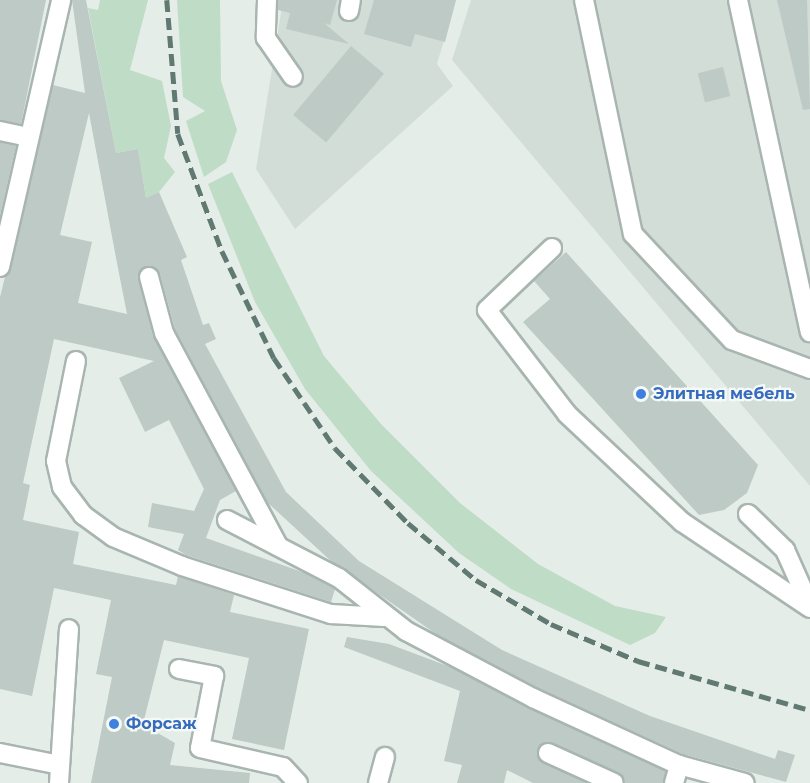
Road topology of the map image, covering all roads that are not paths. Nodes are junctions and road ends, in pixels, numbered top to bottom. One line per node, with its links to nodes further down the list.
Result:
1 (60, 0): 7 (lane)
2 (267, 0): 5 (lane)
3 (584, 0): 13 (lane)
4 (738, 0): 11 (lane)
5 (293, 77)
6 (0, 131): 7 (lane)
7 (29, 137): 9 (lane)
8 (552, 248): 17 (lane)
9 (0, 267)
10 (149, 277): 16 (lane)
11 (810, 332)
12 (76, 362): 18 (lane)
13 (810, 369)
14 (748, 514): 17 (lane)
15 (227, 520): 16 (lane)
16 (278, 546): 18 (lane)
17 (810, 607)
18 (384, 617): 24 (lane)
19 (69, 629): 25 (lane)
20 (179, 669): 27 (lane)
21 (0, 753): 25 (lane)
22 (548, 753): 29 (lane)
23 (385, 757): 28 (lane)
24 (680, 765): 26 (lane); 30 (lane)
25 (60, 774)
26 (715, 779): 31 (lane)
27 (298, 783)
28 (378, 783)
29 (614, 783)
30 (674, 783)
31 (745, 783)

